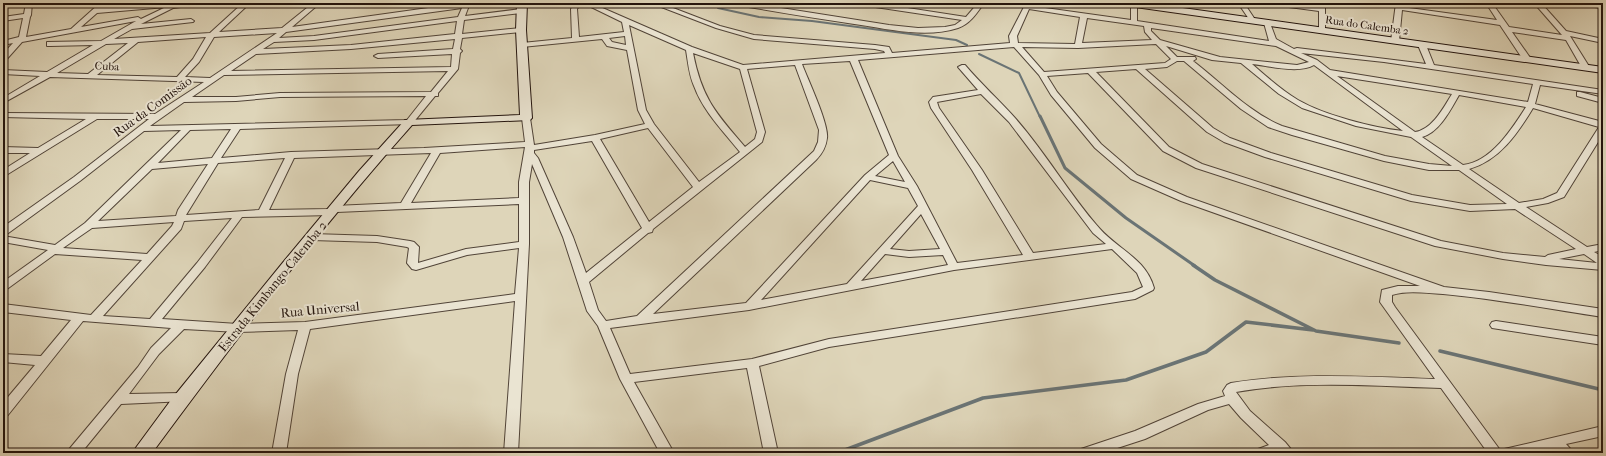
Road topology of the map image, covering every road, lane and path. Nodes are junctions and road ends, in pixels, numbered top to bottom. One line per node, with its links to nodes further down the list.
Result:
1 (29, 3): 27 (street)
2 (104, 3): 26 (street)
3 (196, 3): 18 (street)
4 (247, 3): 45 (street)
5 (317, 3): 42 (street, Rua da Comissão)
6 (578, 3): 53 (street)
7 (586, 3): 33 (street)
8 (654, 3): 70 (street)
9 (737, 3): 32 (street)
10 (862, 3): 32 (street)
11 (981, 3): 32 (street)
12 (1131, 3): 35 (main road, Rua do Calemba 2); 37 (street)
13 (1241, 3): 35 (street)
14 (1274, 3): 22 (street)
15 (1490, 3): 39 (street)
16 (1537, 3): 48 (street)
17 (1578, 3): 20 (street)
18 (176, 4): 26 (street); 29 (street)
19 (466, 4): 30 (street); 42 (street)
20 (1594, 4): 25 (street)
21 (1028, 5): 28 (street); 62 (street)
22 (1321, 6): 44 (street)
23 (1399, 6): 39 (street); 54 (street)
24 (521, 7): 30 (street); 43 (main road)
25 (1603, 7)
26 (95, 10): 41 (street)
27 (28, 15): 31 (street); 50 (street)
28 (1084, 16): 37 (street); 64 (street)
29 (146, 18): 40 (street); 41 (street)
30 (461, 18): 47 (street); 52 (street)
31 (3, 19)
32 (968, 19)
33 (625, 20): 46 (street); 66 (street)
34 (191, 21): 40 (street)
35 (1253, 21): 36 (main road, Rua do Calemba 2)
36 (1267, 23): 44 (main road, Rua do Calemba 2); 60 (street)
37 (1134, 24): 38 (street)
38 (1147, 26): 58 (street); 60 (street)
39 (1505, 26): 48 (street); 78 (street)
40 (128, 28): 57 (street)
41 (71, 30): 50 (street); 57 (street)
42 (285, 30): 45 (street); 52 (street, Rua da Comissão)
43 (520, 30): 47 (street); 61 (main road)
44 (1322, 30): 54 (main road, Rua do Calemba 2)
45 (214, 34): 51 (street); 97 (street)
46 (628, 34): 49 (street); 65 (street)
47 (460, 35): 59 (street); 67 (street)
48 (1566, 36): 55 (street); 85 (street)
49 (604, 37): 53 (street); 65 (street)
50 (22, 38): 56 (street); 72 (street)
51 (137, 39): 57 (street); 96 (street)
52 (272, 40): 69 (street, Rua da Comissão)
53 (576, 40): 61 (street)
54 (1395, 41): 63 (main road, Rua do Calemba 2)
55 (1603, 41)
56 (3, 42)
57 (103, 42): 94 (street)
58 (1159, 42): 64 (street); 74 (street); 75 (street)
59 (382, 44): 69 (street); 71 (street)
60 (1276, 44): 68 (street)
61 (522, 45): 111 (main road)
62 (1016, 45): 64 (street); 70 (street); 95 (street)
63 (1422, 45): 78 (main road, Rua do Calemba 2); 84 (street)
64 (1078, 46)
65 (630, 48): 113 (street)
66 (689, 49): 81 (street); 125 (street)
67 (458, 51): 71 (street); 86 (street)
68 (1293, 51): 79 (street); 88 (street)
69 (254, 52): 93 (street, Rua da Comissão)
70 (890, 55): 73 (street)
71 (378, 56): 90 (street)
72 (3, 58)
73 (852, 58): 80 (street); 127 (street)
74 (1217, 58): 76 (street); 77 (street)
75 (1175, 59): 76 (street); 83 (street)
76 (1186, 59): 130 (street)
77 (1242, 60): 79 (street); 118 (street)
78 (1527, 60): 85 (main road, Rua do Calemba 2)
79 (1314, 62): 92 (street)
80 (798, 63): 81 (street); 173 (street)
81 (744, 67): 125 (street)
82 (962, 67): 100 (street)
83 (1138, 67): 87 (street); 140 (street)
84 (1431, 67): 88 (street); 99 (street)
85 (1586, 68): 89 (main road, Rua do Calemba 2)
86 (454, 69): 90 (street); 103 (street, Estrada Kimbango-Calemba 2)
87 (1089, 70): 95 (street); 159 (street)
88 (1385, 70): 92 (street); 101 (street)
89 (1603, 70)
90 (378, 71): 93 (street)
91 (3, 72): 94 (street, Cuba)
92 (1327, 72): 118 (street)
93 (222, 73): 98 (street, Rua da Comissão)
94 (51, 74): 96 (street, Cuba); 105 (street)
95 (1042, 74): 166 (street)
96 (89, 76): 97 (street, Cuba)
97 (178, 80): 98 (street, Cuba)
98 (210, 80): 104 (street, Rua da Comissão)
99 (1540, 83): 102 (street); 106 (street); 107 (street)
100 (983, 91): 151 (street); 157 (street)
101 (1457, 92): 107 (street); 118 (street)
102 (1603, 92)
103 (435, 94): 104 (street); 112 (street, Estrada Kimbango-Calemba 2)
104 (182, 100): 110 (street, Rua da Comissão)
105 (3, 101)
106 (1603, 101)
107 (1531, 105): 114 (street); 130 (street)
108 (3, 115): 109 (street)
109 (97, 115): 110 (street); 123 (street)
110 (157, 117): 117 (street, Rua da Comissão)
111 (526, 118): 112 (main road); 120 (street)
112 (409, 122): 115 (street); 124 (main road, Estrada Kimbango-Calemba 2)
113 (650, 125): 119 (street); 136 (street)
114 (1603, 126): 140 (street)
115 (236, 127): 116 (street); 128 (street)
116 (187, 128): 117 (street); 129 (street)
117 (140, 130): 147 (street, Rua da Comissão)
118 (1415, 136): 130 (street)
119 (596, 138): 120 (street); 146 (street)
120 (529, 148): 122 (street); 133 (street); 134 (street)
121 (3, 150): 123 (street)
122 (437, 150): 124 (street); 138 (street)
123 (40, 151): 131 (street)
124 (381, 152): 126 (street); 141 (main road, Estrada Kimbango-Calemba 2)
125 (745, 152): 136 (street)
126 (290, 155): 128 (street); 142 (street)
127 (894, 156): 132 (street); 135 (street)
128 (214, 162): 129 (street); 144 (street)
129 (150, 166): 145 (street)
130 (1461, 168): 140 (street)
131 (3, 174)
132 (868, 177): 135 (street); 168 (street)
133 (544, 180): 134 (street); 163 (street)
134 (524, 182): 137 (street)
135 (912, 186): 139 (street)
136 (698, 187): 146 (street)
137 (524, 201): 138 (street); 150 (street)
138 (404, 206): 141 (street)
139 (922, 206): 154 (street); 156 (street)
140 (1517, 206): 155 (street)
141 (333, 211): 142 (street); 148 (main road, Estrada Kimbango-Calemba 2)
142 (263, 214): 143 (street)
143 (239, 215): 144 (street); 174 (street)
144 (178, 219): 145 (street); 158 (street)
145 (89, 225): 153 (street)
146 (648, 230): 163 (street)
147 (3, 232)
148 (312, 237): 150 (street); 179 (main road, Estrada Kimbango-Calemba 2)
149 (3, 239): 153 (street)
150 (524, 244): 167 (street)
151 (1113, 246): 157 (street); 183 (street)
152 (1603, 247): 155 (street)
153 (55, 249): 158 (street); 164 (street)
154 (882, 251): 156 (street); 165 (street)
155 (1586, 251): 159 (street); 160 (street)
156 (946, 252): 161 (street)
157 (1029, 256): 161 (street)
158 (150, 257): 172 (street)
159 (1546, 262): 162 (street)
160 (1603, 262)
161 (954, 267): 165 (street)
162 (1603, 267)
163 (582, 282): 175 (street)
164 (3, 287)
165 (850, 287): 168 (street)
166 (1440, 289): 170 (street); 185 (street)
167 (520, 297): 178 (street, Rua Universal); 196 (street)
168 (749, 306): 173 (street)
169 (3, 308): 171 (street, Rua Universal)
170 (1603, 313)
171 (80, 318): 172 (street, Rua Universal); 182 (street)
172 (94, 319): 174 (street, Rua Universal)
173 (641, 319): 175 (street)
174 (153, 323): 177 (street, Rua Universal)
175 (603, 325): 184 (street)
176 (1496, 325): 180 (street)
177 (180, 326): 179 (street, Rua Universal); 188 (street)
178 (305, 326): 179 (street, Rua Universal); 195 (street)
179 (238, 328): 186 (main road, Estrada Kimbango-Calemba 2)
180 (1603, 341)
181 (3, 358): 182 (street)
182 (45, 361): 189 (street)
183 (752, 363): 184 (street); 198 (street)
184 (626, 379): 197 (street)
185 (1443, 384): 187 (street); 201 (street)
186 (182, 398): 188 (street); 194 (main road, Estrada Kimbango-Calemba 2)
187 (1232, 398): 192 (street); 199 (street)
188 (118, 399): 193 (street)
189 (3, 412)
190 (1603, 430): 191 (street)
191 (1554, 442): 202 (street); 203 (street)
192 (1284, 450): 200 (street)
193 (73, 453)
194 (141, 453)
195 (279, 453)
196 (511, 453)
197 (667, 453)
198 (771, 453)
199 (1086, 453)
200 (1262, 453)
201 (1495, 453)
202 (1505, 453)
203 (1567, 453)

